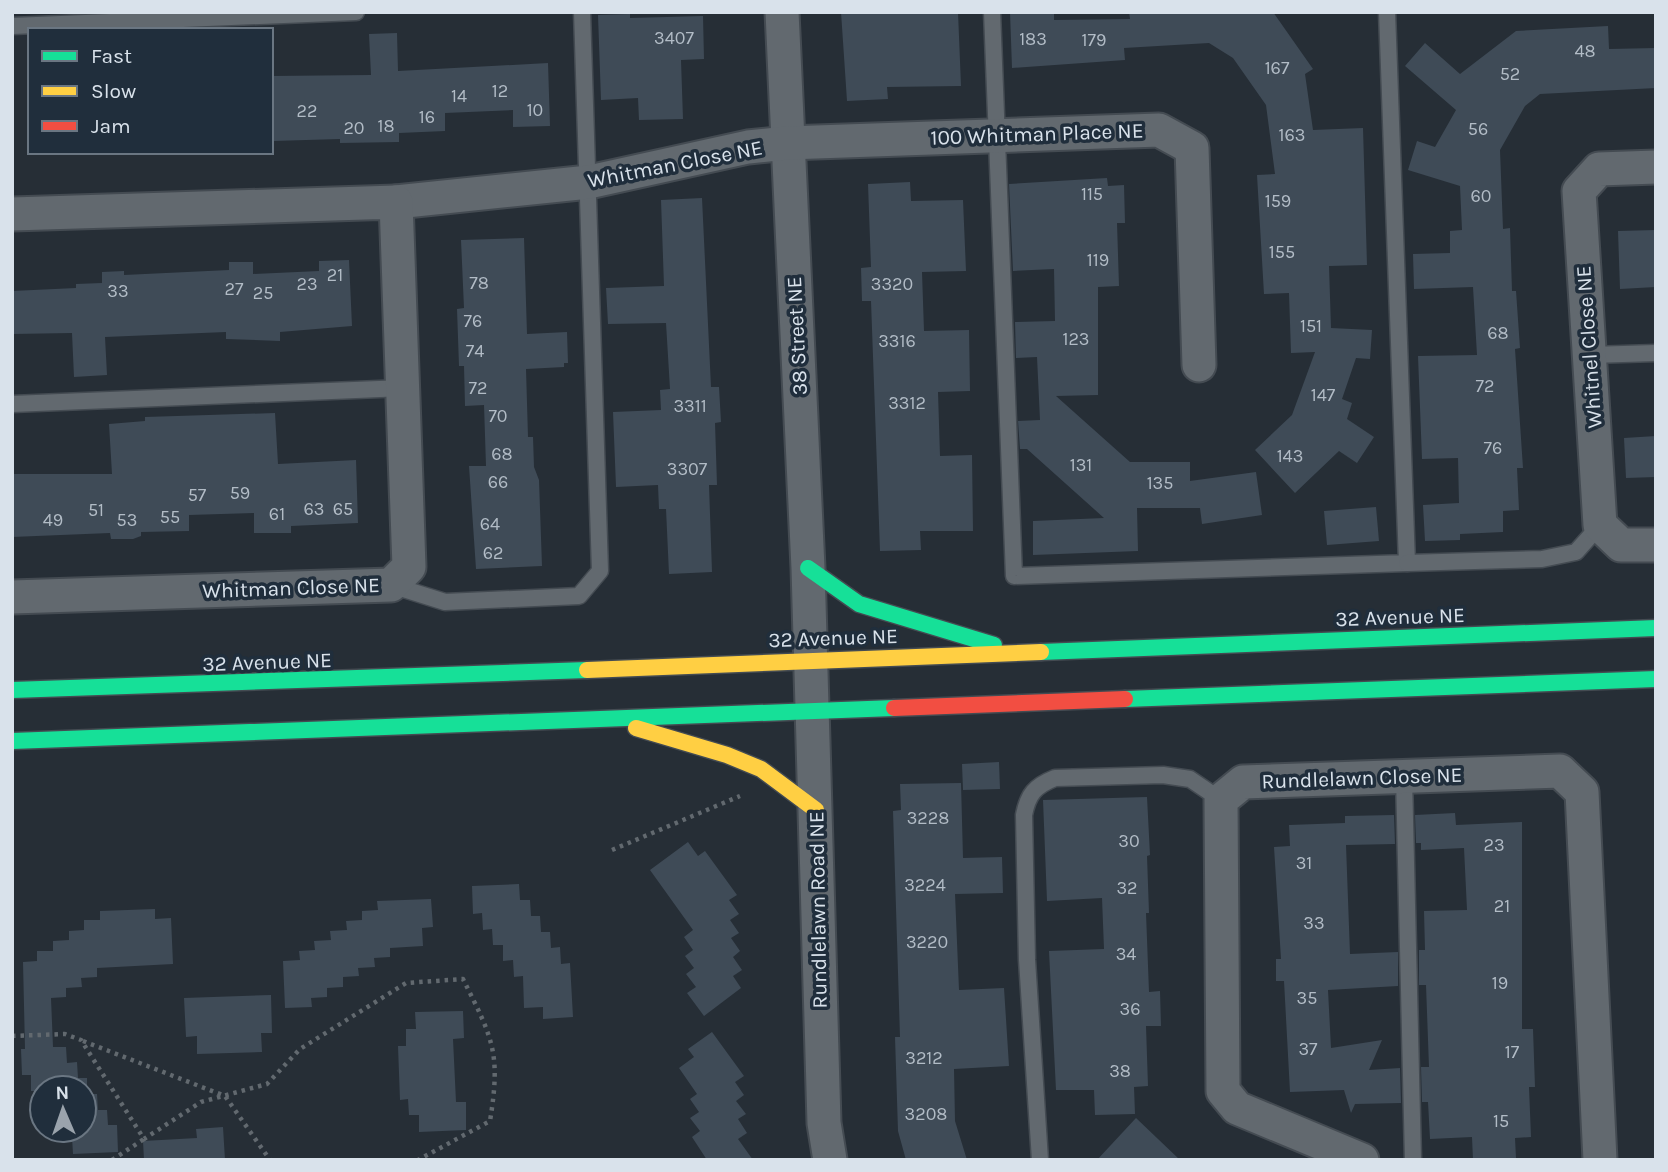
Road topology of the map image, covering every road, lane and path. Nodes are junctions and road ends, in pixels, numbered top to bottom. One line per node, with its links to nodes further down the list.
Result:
1 (356, 12): 6 (lane)
2 (582, 12): 10 (lane)
3 (782, 12): 8 (street, 38 Street NE)
4 (992, 12): 7 (lane)
5 (1387, 12): 20 (lane)
6 (12, 26)
7 (997, 134): 8 (street, 100 Whitman Place NE); 15 (street, 100 Whitman Place NE); 20 (lane)
8 (787, 143): 10 (street, Whitman Close NE); 21 (street, 38 Street NE)
9 (1656, 167): 14 (street, Whitnel Close NE)
10 (589, 182): 11 (street, Whitman Close NE); 22 (lane)
11 (396, 202): 12 (street, Whitman Close NE); 16 (street, Whitman Close NE)
12 (12, 214)
13 (1656, 353): 14 (lane)
14 (1590, 355): 18 (street, Whitnel Close NE)
15 (1199, 365)
16 (404, 388): 17 (lane); 22 (street, Whitman Close NE)
17 (12, 404)
18 (1600, 525): 19 (street); 20 (lane)
19 (1656, 545)
20 (1407, 563)
21 (808, 568): 25 (main road); 26 (street, 38 Street NE)
22 (390, 585): 23 (street, Whitman Close NE)
23 (12, 597)
24 (1656, 628): 25 (main road, 32 Avenue NE)
25 (1018, 654): 26 (main road, 32 Avenue NE)
26 (810, 660): 29 (main road, 32 Avenue NE); 31 (street, Rundlelawn Road NE)
27 (1656, 679): 31 (main road)
28 (12, 682): 29 (main road)
29 (34, 689): 30 (main road, 32 Avenue NE)
30 (12, 690)
31 (812, 712): 32 (main road); 37 (street, Rundlelawn Road NE)
32 (604, 719): 33 (main road); 37 (main road)
33 (12, 741)
34 (1404, 777): 36 (street, Rundlelawn Close NE); 49 (lane); 50 (street, Rundlelawn Close NE)
35 (743, 795): 38 (path)
36 (1222, 800): 47 (lane); 48 (street)
37 (816, 810): 46 (street, Rundlelawn Road NE)
38 (612, 850)
39 (12, 1036): 40 (path)
40 (81, 1040): 41 (path); 42 (path)
41 (225, 1096): 42 (path); 44 (path); 45 (path)
42 (144, 1139): 43 (path)
43 (112, 1160)
44 (270, 1160)
45 (418, 1160)
46 (830, 1160)
47 (1040, 1160)
48 (1362, 1160)
49 (1413, 1160)
50 (1600, 1160)

